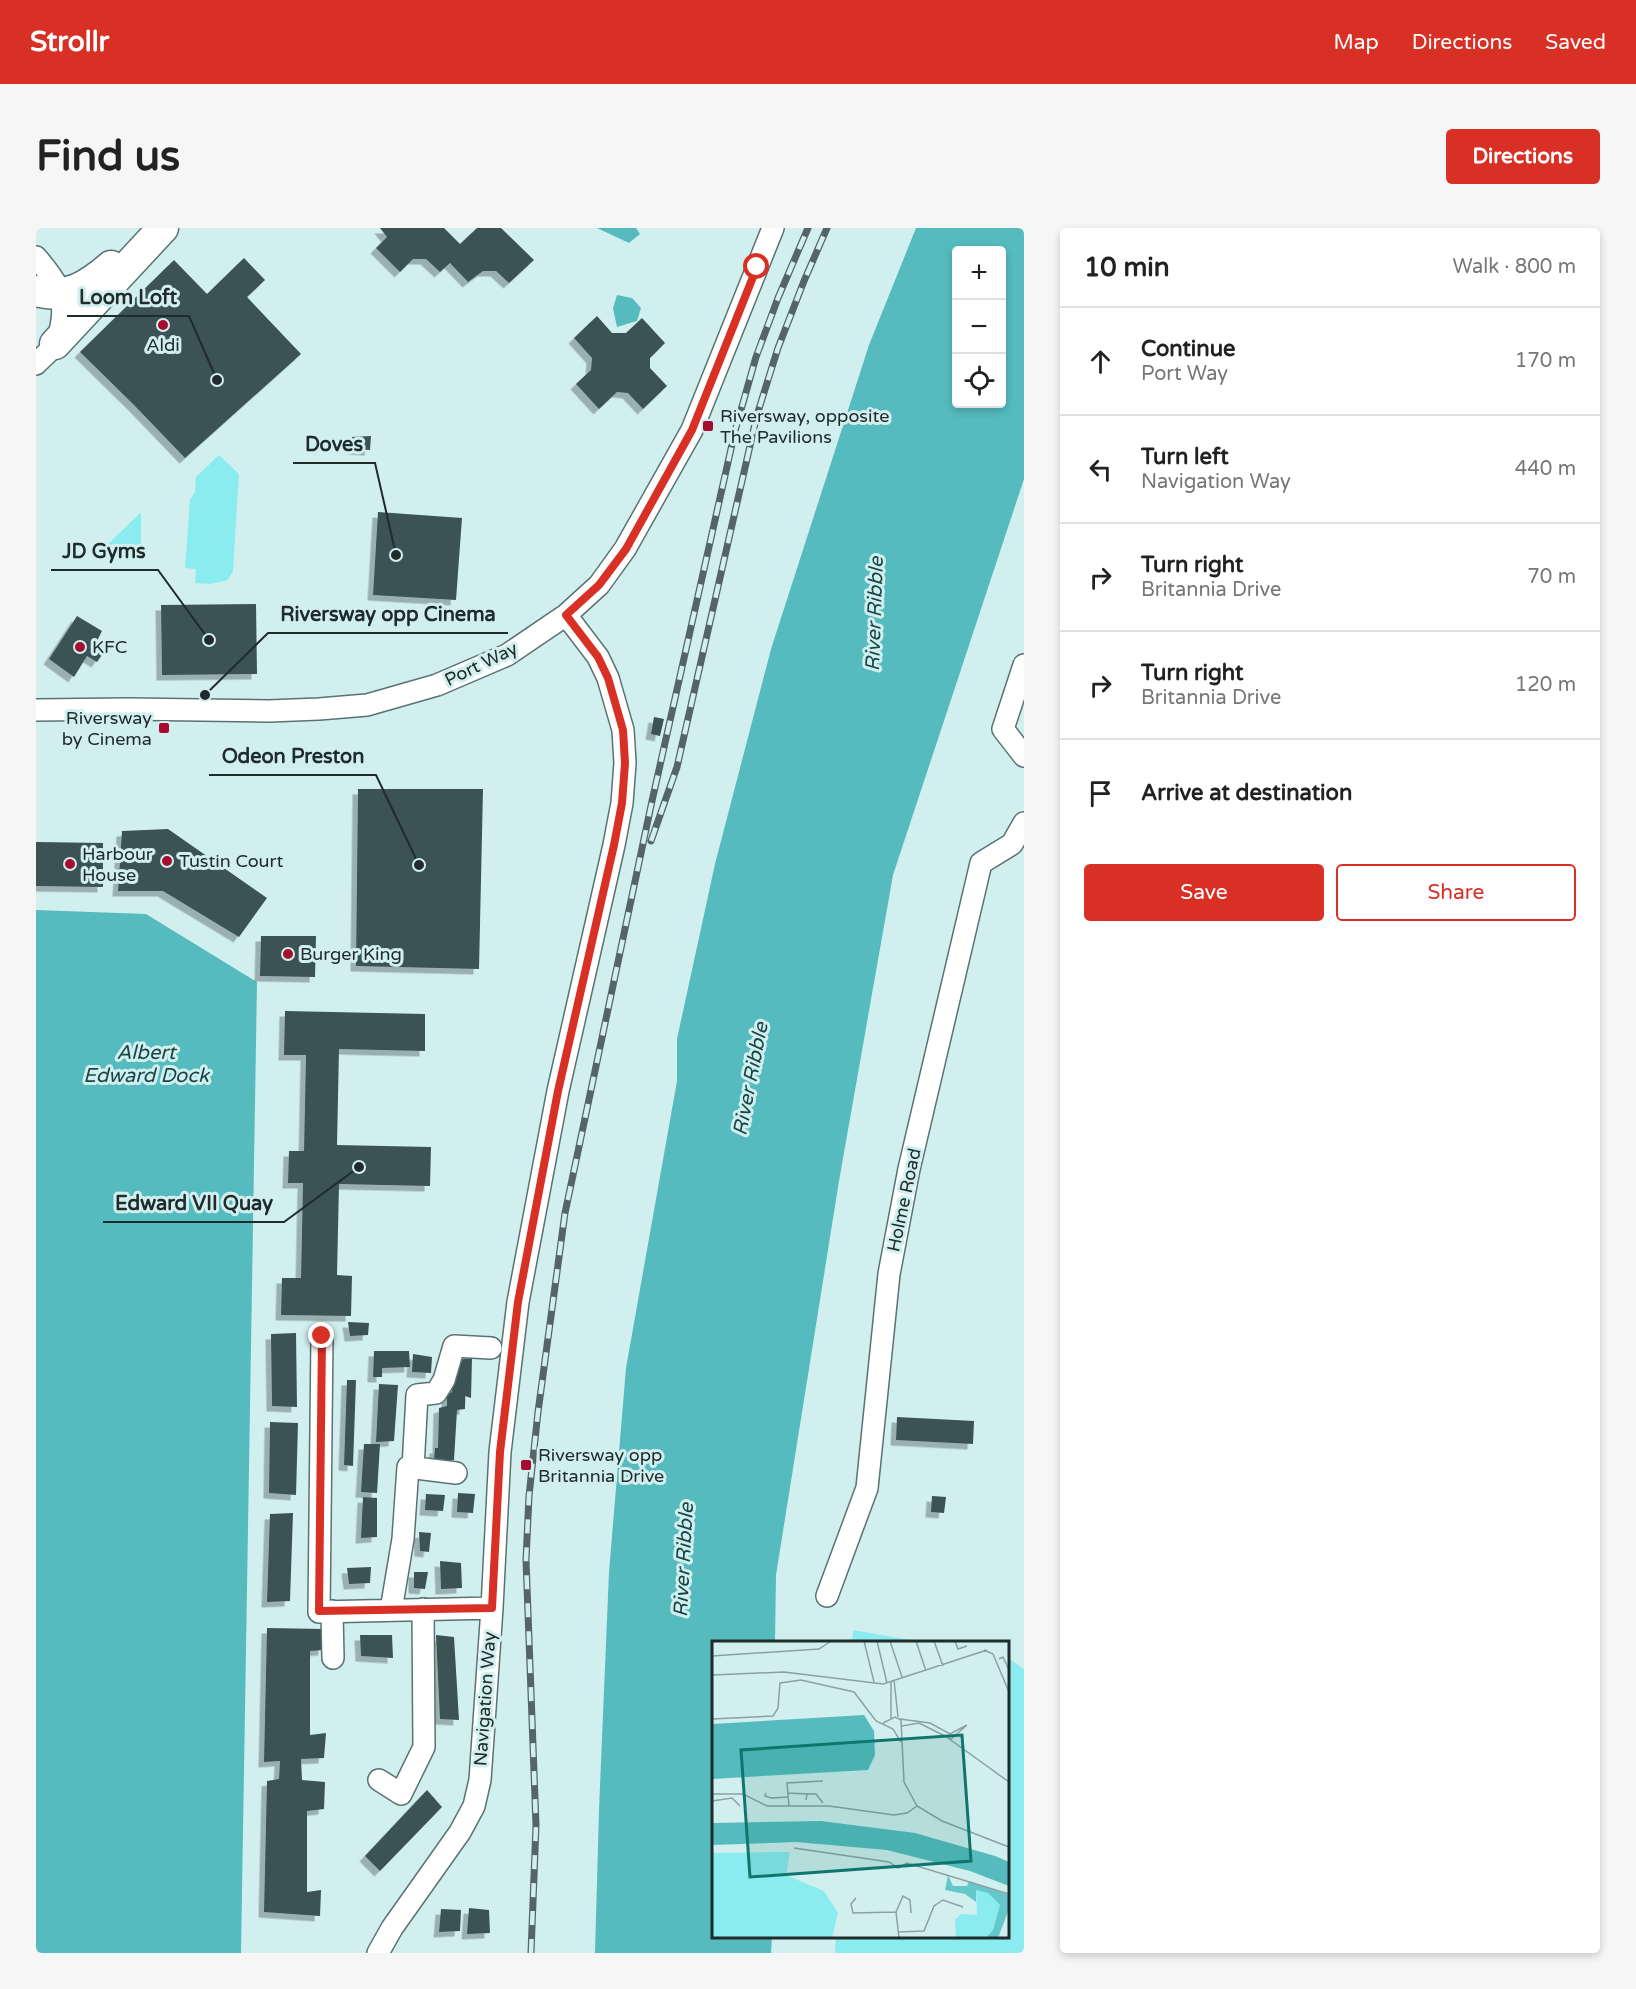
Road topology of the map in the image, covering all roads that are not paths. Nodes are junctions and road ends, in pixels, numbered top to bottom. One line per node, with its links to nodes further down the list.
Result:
1 (153, 228): 5 (highway)
2 (163, 228): 6 (highway)
3 (773, 228): 7 (street, Port Way)
4 (36, 258): 5 (street)
5 (49, 293): 6 (street)
6 (46, 354)
7 (566, 615): 9 (street, Port Way); 17 (street, Navigation Way)
8 (1024, 665): 10 (street)
9 (42, 712)
10 (1024, 756)
11 (1024, 823): 16 (street, Holme Road)
12 (322, 1336): 20 (street)
13 (491, 1348): 14 (street)
14 (413, 1468): 15 (street); 19 (street)
15 (456, 1473)
16 (827, 1596)
17 (492, 1608): 18 (street); 23 (street, Navigation Way)
18 (423, 1609): 19 (street); 22 (street)
19 (391, 1610): 20 (street)
20 (332, 1611): 21 (street)
21 (333, 1658)
22 (379, 1780)
23 (378, 1953)

